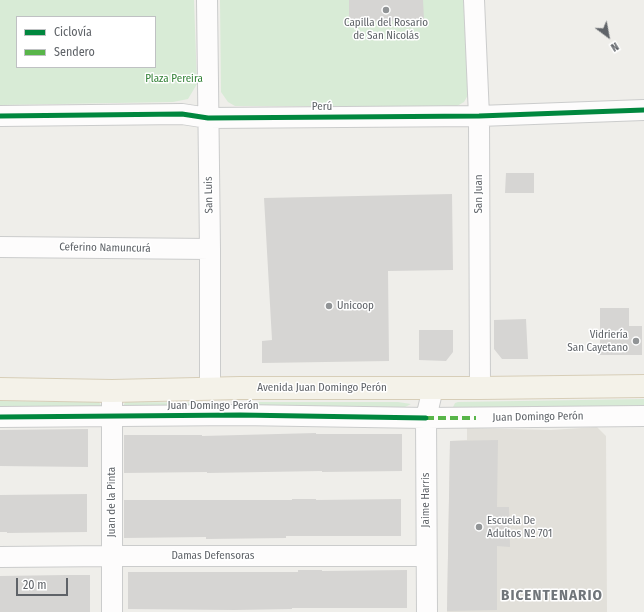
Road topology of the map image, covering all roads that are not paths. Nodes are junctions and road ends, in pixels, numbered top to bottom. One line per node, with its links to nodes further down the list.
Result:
1 (206, 0): 6 (street, San Luis)
2 (474, 0): 5 (street, San Juan)
3 (644, 110): 5 (street, Perú)
4 (0, 116): 6 (street, Perú)
5 (478, 116): 6 (street, Perú); 13 (street, San Juan)
6 (208, 118): 8 (street, San Luis)
7 (0, 247): 8 (street, Ceferino Namuncurá)
8 (210, 249): 14 (street, San Luis)
9 (644, 386): 13 (main road, Avenida Juan Domingo Perón)
10 (0, 388): 15 (main road, Avenida Juan Domingo Perón)
11 (240, 388): 12 (main road, Avenida Juan Domingo Perón); 14 (main road, Avenida Juan Domingo Perón); 16 (street)
12 (433, 388): 13 (main road, Avenida Juan Domingo Perón); 20 (street, Jaime Harris)
13 (480, 388)
14 (210, 389): 15 (main road, Avenida Juan Domingo Perón)
15 (112, 392): 19 (street, Juan de la Pinta)
16 (240, 415): 19 (street, Juan Domingo Perón); 20 (street, Juan Domingo Perón)
17 (644, 416): 20 (street, Juan Domingo Perón)
18 (0, 417): 19 (street, Juan Domingo Perón)
19 (112, 417): 21 (street, Juan de la Pinta)
20 (426, 418): 22 (street, Jaime Harris)
21 (112, 556): 22 (street, Damas Defensoras); 23 (street, Damas Defensoras); 24 (street, Juan de la Pinta)
22 (426, 556): 25 (street, Jaime Harris)
23 (0, 557)
24 (112, 612)
25 (427, 612)

